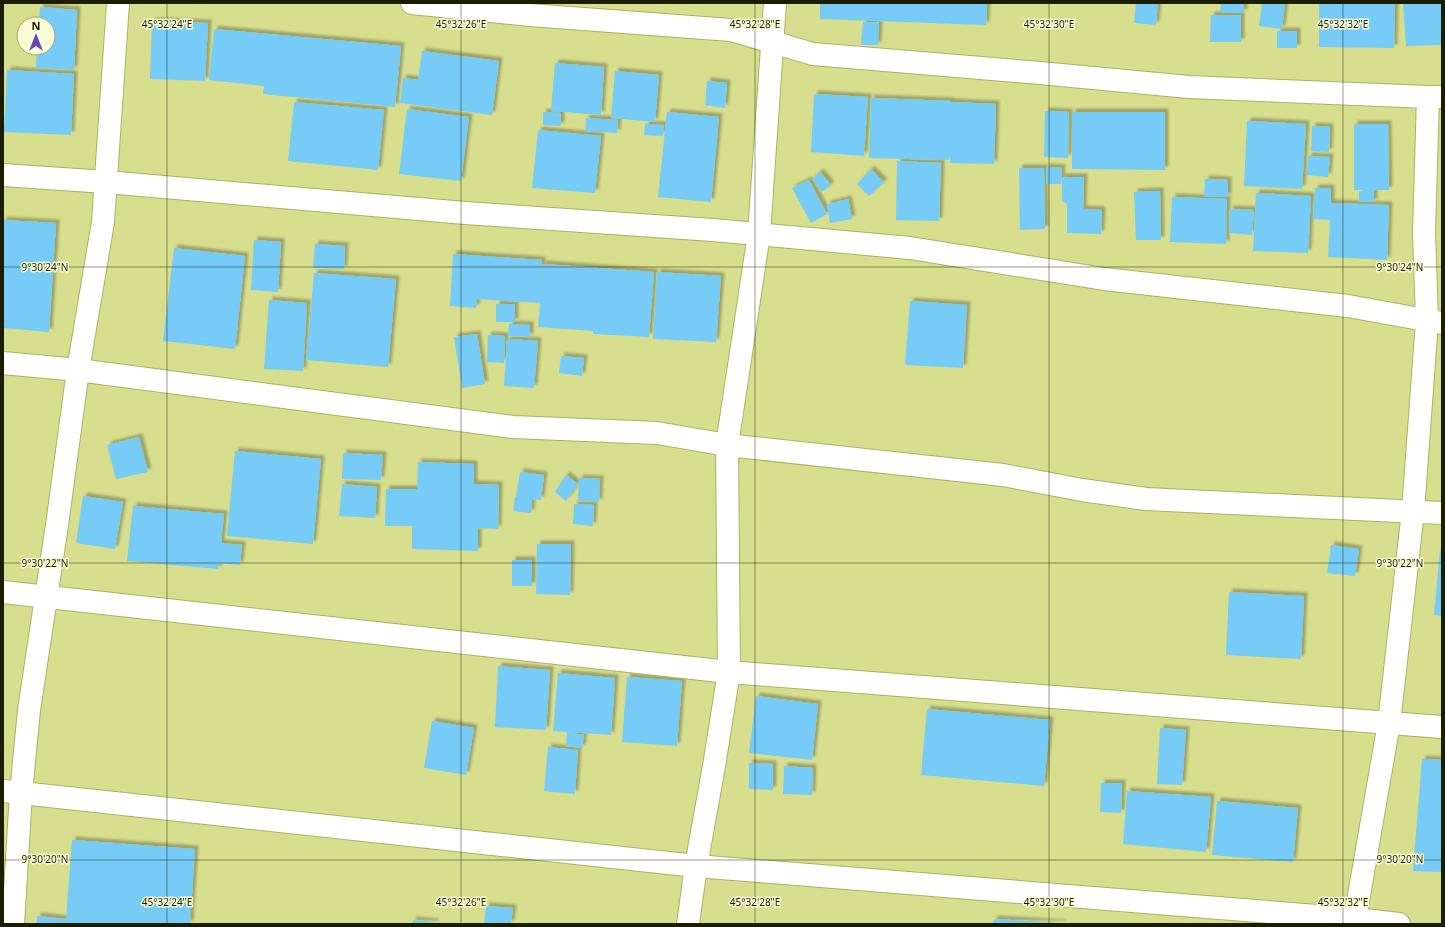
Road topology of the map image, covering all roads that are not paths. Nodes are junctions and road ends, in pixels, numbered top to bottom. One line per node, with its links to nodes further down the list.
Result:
1 (118, 3): 7 (street)
2 (412, 3): 4 (street)
3 (775, 3): 4 (street)
4 (772, 42): 5 (street); 8 (street)
5 (1435, 97): 9 (street)
6 (3, 175): 7 (street)
7 (106, 182): 8 (street); 11 (street)
8 (759, 234): 9 (street); 12 (street)
9 (1434, 322): 13 (street)
10 (3, 363): 11 (street)
11 (78, 370): 12 (street); 16 (street)
12 (727, 445): 13 (street); 17 (street)
13 (1413, 511): 14 (street); 18 (street)
14 (1442, 513)
15 (3, 592): 16 (street)
16 (46, 596): 17 (street); 20 (street)
17 (729, 672): 18 (street); 21 (street)
18 (1389, 723): 19 (street); 22 (street)
19 (1442, 727)
20 (12, 792): 21 (street); 23 (street)
21 (696, 866): 22 (street); 24 (street)
22 (1354, 922): 25 (street)
23 (13, 924)
24 (688, 924)
25 (1399, 924)

